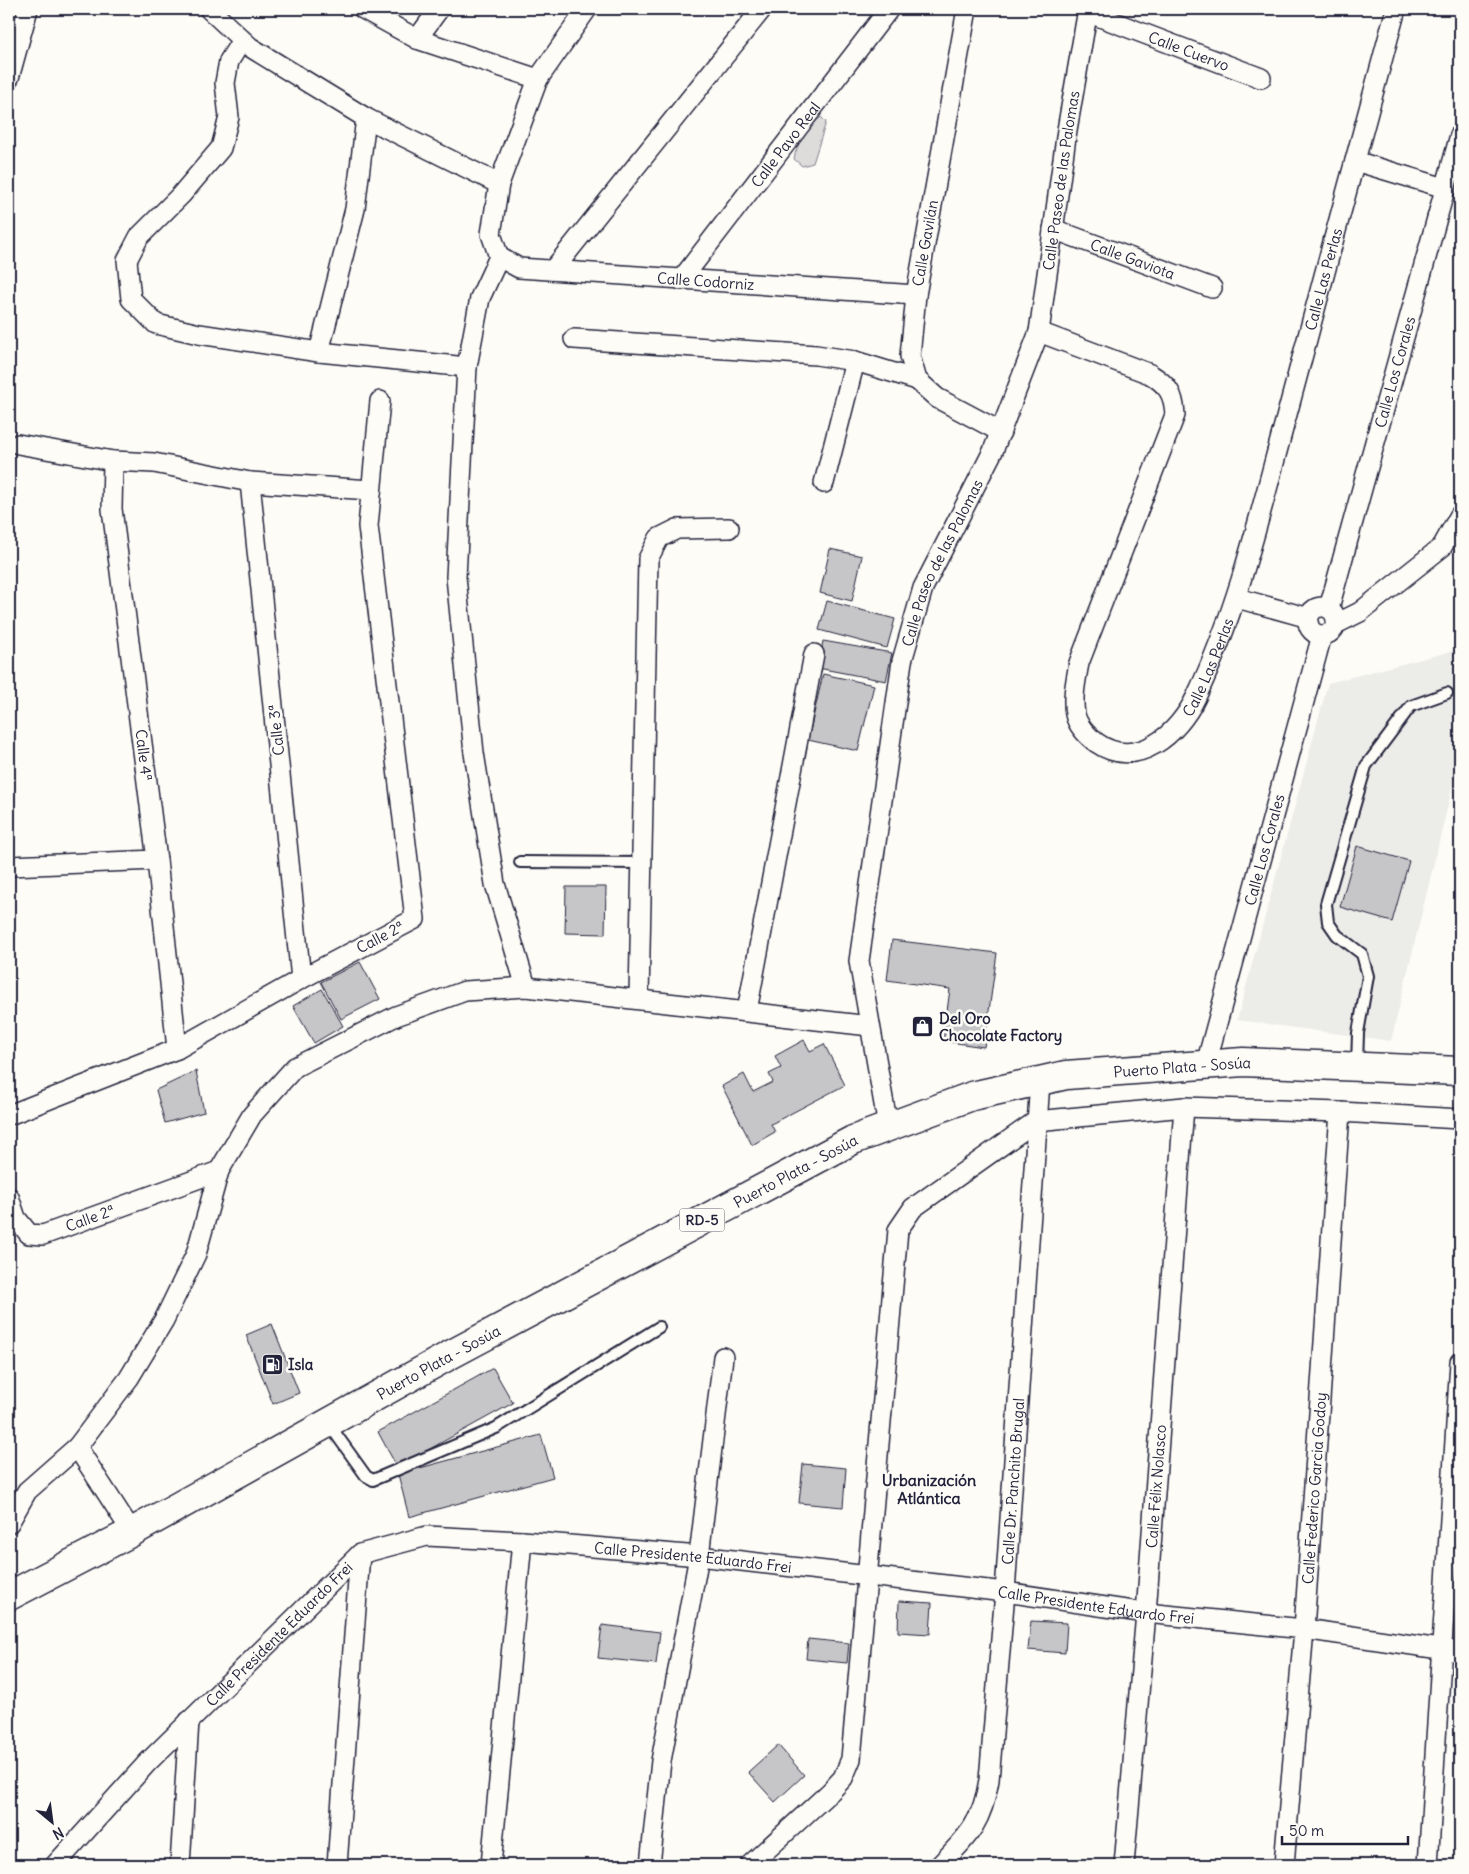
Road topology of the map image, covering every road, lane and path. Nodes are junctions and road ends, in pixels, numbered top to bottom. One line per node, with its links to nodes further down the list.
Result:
1 (28, 9): 13 (street)
2 (209, 9): 12 (street)
3 (363, 9): 11 (street)
4 (439, 9): 11 (street)
5 (586, 9): 15 (street)
6 (762, 9): 23 (street)
7 (889, 9): 24 (street, Calle Pavo Real)
8 (967, 9): 26 (street, Calle Gavilán)
9 (1396, 9): 18 (street, Calle Las Perlas)
10 (1088, 10): 14 (street, Calle Cuervo); 21 (street, Calle Paseo de las Palomas)
11 (417, 39): 15 (street)
12 (242, 40): 16 (street); 29 (street)
13 (9, 78)
14 (1261, 78)
15 (538, 79): 19 (street)
16 (366, 118): 19 (street); 29 (street)
17 (1460, 135): 20 (street, Calle Los Corales)
18 (1355, 161): 20 (street); 43 (street, Calle Las Perlas)
19 (498, 184): 22 (street)
20 (1445, 188): 44 (street, Calle Los Corales)
21 (1053, 229): 25 (street, Calle Gaviota); 27 (street, Calle Paseo de las Palomas)
22 (499, 257): 23 (street, Calle Codorniz); 31 (street)
23 (553, 270): 24 (street, Calle Codorniz)
24 (681, 280): 26 (street, Calle Codorniz)
25 (1212, 288)
26 (916, 295): 32 (street, Calle Gavilán)
27 (1039, 332): 34 (street, Calle Paseo de las Palomas); 43 (street, Calle Las Perlas)
28 (574, 339): 30 (street)
29 (319, 352): 31 (street)
30 (855, 361): 32 (street); 38 (street)
31 (467, 366): 52 (street)
32 (918, 380): 34 (street, Calle Gavilán)
33 (380, 401): 39 (street)
34 (1001, 432): 55 (street, Calle Paseo de las Palomas)
35 (18, 444): 36 (street)
36 (113, 461): 37 (street); 47 (street, Calle 4ª)
37 (250, 482): 39 (street); 51 (street, Calle 3ª)
38 (824, 483)
39 (371, 490): 51 (street, Calle 2ª)
40 (1460, 515): 42 (street)
41 (729, 528): 49 (street)
42 (1451, 547): 44 (street)
43 (1237, 598): 44 (street)
44 (1329, 622): 57 (street, Calle Los Corales)
45 (814, 654): 54 (street)
46 (1447, 693): 58 (lane)
47 (157, 860): 50 (street); 56 (street, Calle 4ª)
48 (520, 862): 49 (lane)
49 (642, 863): 53 (street)
50 (9, 866)
51 (301, 979): 56 (street, Calle 2ª)
52 (526, 987): 53 (street); 67 (street)
53 (639, 998): 54 (street)
54 (746, 1011): 55 (street)
55 (870, 1026): 66 (street, Calle Paseo de las Palomas)
56 (176, 1049): 63 (street, Calle 2ª)
57 (1206, 1064): 58 (main road, Puerto Plata - Sosúa / RD-5); 60 (main road, Puerto Plata - Sosúa / RD-5)
58 (1356, 1066): 59 (main road, Puerto Plata - Sosúa / RD-5)
59 (1460, 1071)
60 (1040, 1081): 65 (street, Calle Dr. Panchito Brugal); 66 (main road, Puerto Plata - Sosúa / RD-5)
61 (1184, 1107): 62 (street); 65 (street); 82 (street, Calle Félix Nolasco)
62 (1340, 1112): 64 (street); 83 (street, Calle Federico Garcia Godoy)
63 (9, 1115)
64 (1460, 1119)
65 (1036, 1121): 79 (street); 80 (street, Calle Dr. Panchito Brugal)
66 (888, 1127): 72 (main road, Puerto Plata - Sosúa / RD-5)
67 (218, 1171): 68 (street, Calle 2ª); 73 (street)
68 (9, 1197)
69 (659, 1327): 72 (lane)
70 (723, 1357): 78 (street)
71 (1460, 1362): 84 (street)
72 (328, 1423): 75 (main road, Puerto Plata - Sosúa / RD-5)
73 (78, 1448): 74 (street); 75 (street)
74 (9, 1523)
75 (132, 1532): 81 (main road, Puerto Plata - Sosúa / RD-5)
76 (522, 1541): 77 (street, Calle Presidente Eduardo Frei); 78 (street, Calle Presidente Eduardo Frei); 90 (street)
77 (360, 1554): 86 (street, Calle Presidente Eduardo Frei); 89 (street)
78 (700, 1556): 79 (street, Calle Presidente Eduardo Frei); 91 (street)
79 (866, 1575): 80 (street, Calle Presidente Eduardo Frei); 92 (street)
80 (1005, 1592): 82 (street, Calle Presidente Eduardo Frei); 93 (street, Calle Dr. Panchito Brugal)
81 (9, 1596)
82 (1146, 1614): 83 (street, Calle Presidente Eduardo Frei); 94 (street, Calle Félix Nolasco)
83 (1304, 1629): 84 (street, Calle Presidente Eduardo Frei); 95 (street, Calle Federico Garcia Godoy)
84 (1441, 1649): 85 (street, Calle Presidente Eduardo Frei); 96 (street)
85 (1460, 1652)
86 (189, 1721): 87 (street, Calle Presidente Eduardo Frei); 88 (street)
87 (55, 1865)
88 (180, 1865)
89 (337, 1865)
90 (491, 1865)
91 (650, 1865)
92 (750, 1865)
93 (940, 1865)
94 (1124, 1865)
95 (1284, 1865)
96 (1428, 1865)

